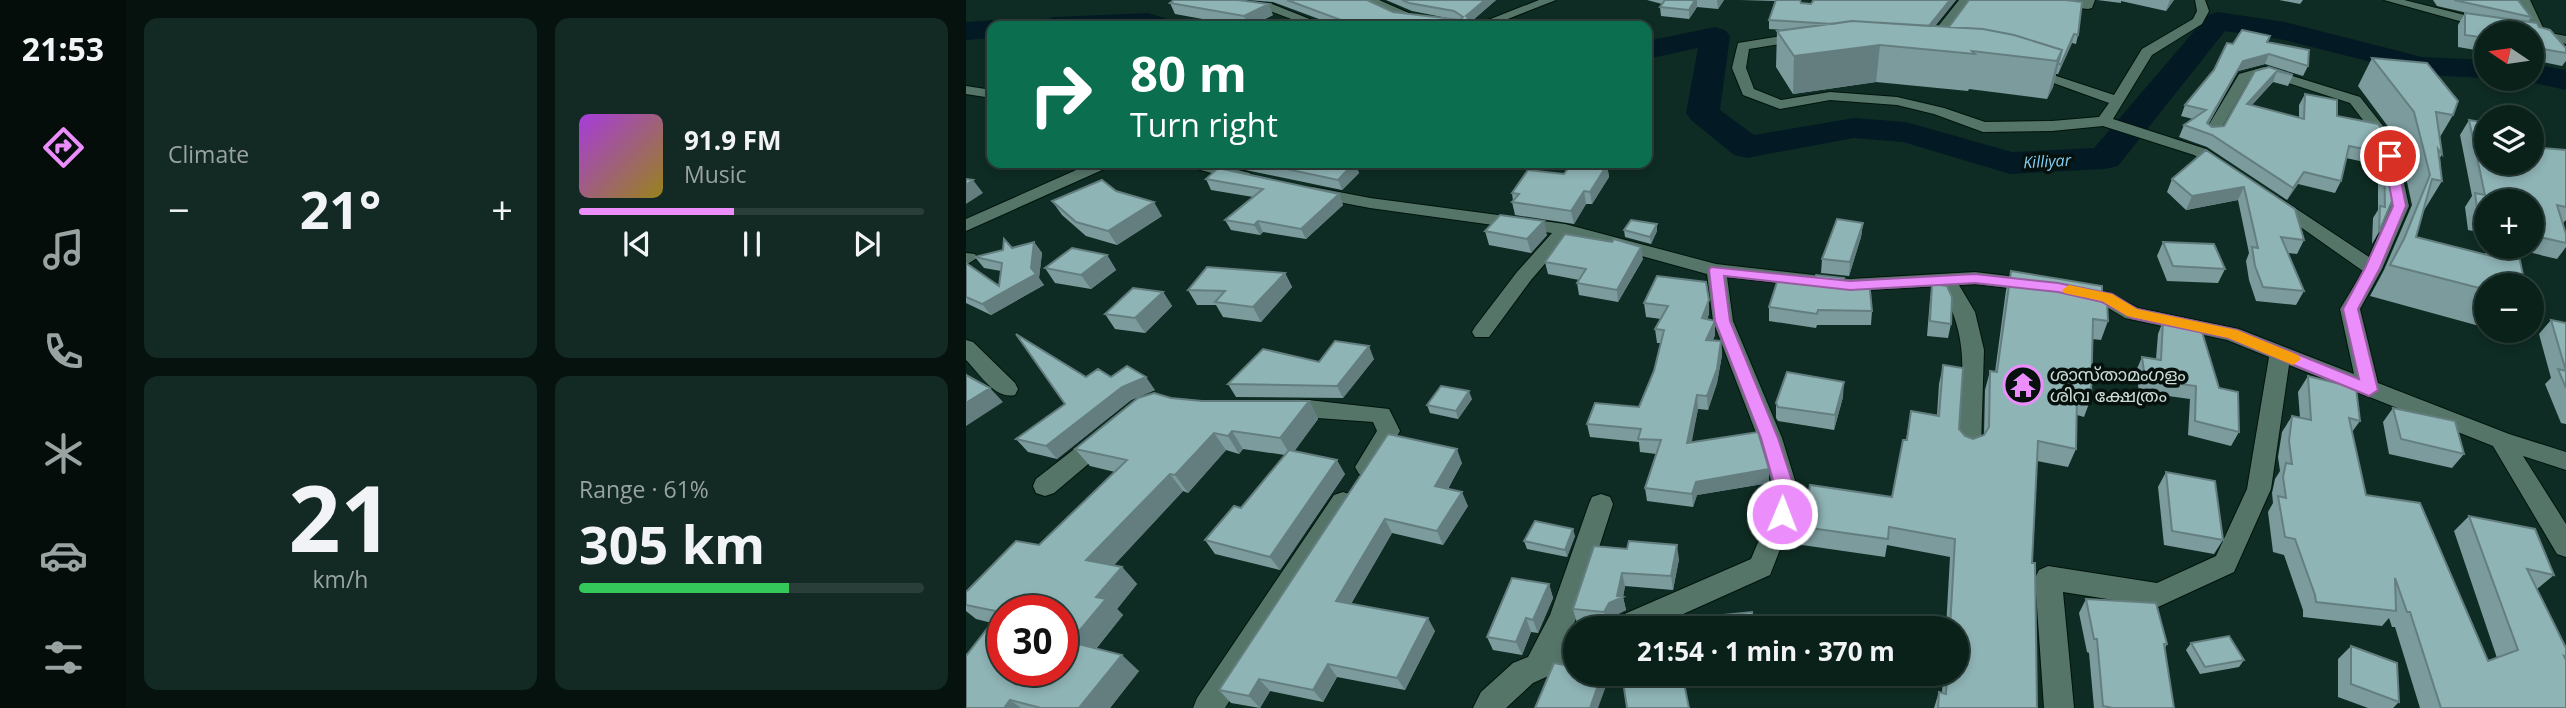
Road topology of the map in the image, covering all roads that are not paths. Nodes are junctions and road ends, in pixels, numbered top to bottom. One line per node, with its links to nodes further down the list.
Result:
1 (1209, 0): 12 (street)
2 (1370, 0): 13 (street)
3 (1965, 0): 18 (street)
4 (2041, 0): 5 (street)
5 (2089, 0)
6 (2185, 0): 9 (street)
7 (2390, 0): 11 (street)
8 (2524, 0): 16 (street)
9 (2206, 1): 24 (street)
10 (1545, 2): 14 (street)
11 (2423, 5): 15 (street)
12 (1307, 21)
13 (1429, 21)
14 (1493, 21)
15 (2481, 21)
16 (2533, 21)
17 (2544, 35): 19 (street)
18 (1936, 39)
19 (2566, 40)
20 (1825, 49): 25 (street)
21 (2010, 66): 24 (street)
22 (966, 90): 23 (street)
23 (987, 93)
24 (2118, 101): 25 (street)
25 (2104, 121): 29 (street)
26 (2212, 133): 35 (street)
27 (1094, 168): 33 (street)
28 (1210, 168): 30 (street)
29 (2234, 176)
30 (1263, 183)
31 (1299, 189): 34 (street)
32 (2257, 191): 35 (street)
33 (966, 226)
34 (1565, 229): 36 (street); 38 (street)
35 (2373, 268): 42 (street)
36 (1716, 270): 37 (street); 51 (street)
37 (1946, 280): 40 (street); 46 (street)
38 (1482, 332)
39 (966, 347): 41 (street)
40 (2280, 355): 42 (street); 56 (street)
41 (1007, 389)
42 (2369, 390): 45 (street)
43 (1267, 408): 54 (street)
44 (1120, 425): 48 (street)
45 (2501, 440): 47 (street); 50 (street)
46 (1969, 446)
47 (2566, 461)
48 (1045, 486)
49 (1601, 504): 53 (street)
50 (2566, 546)
51 (1650, 616)
52 (1563, 655): 53 (street)
53 (1538, 666): 55 (street)
54 (1208, 708)
55 (1489, 708)
56 (2059, 708)

